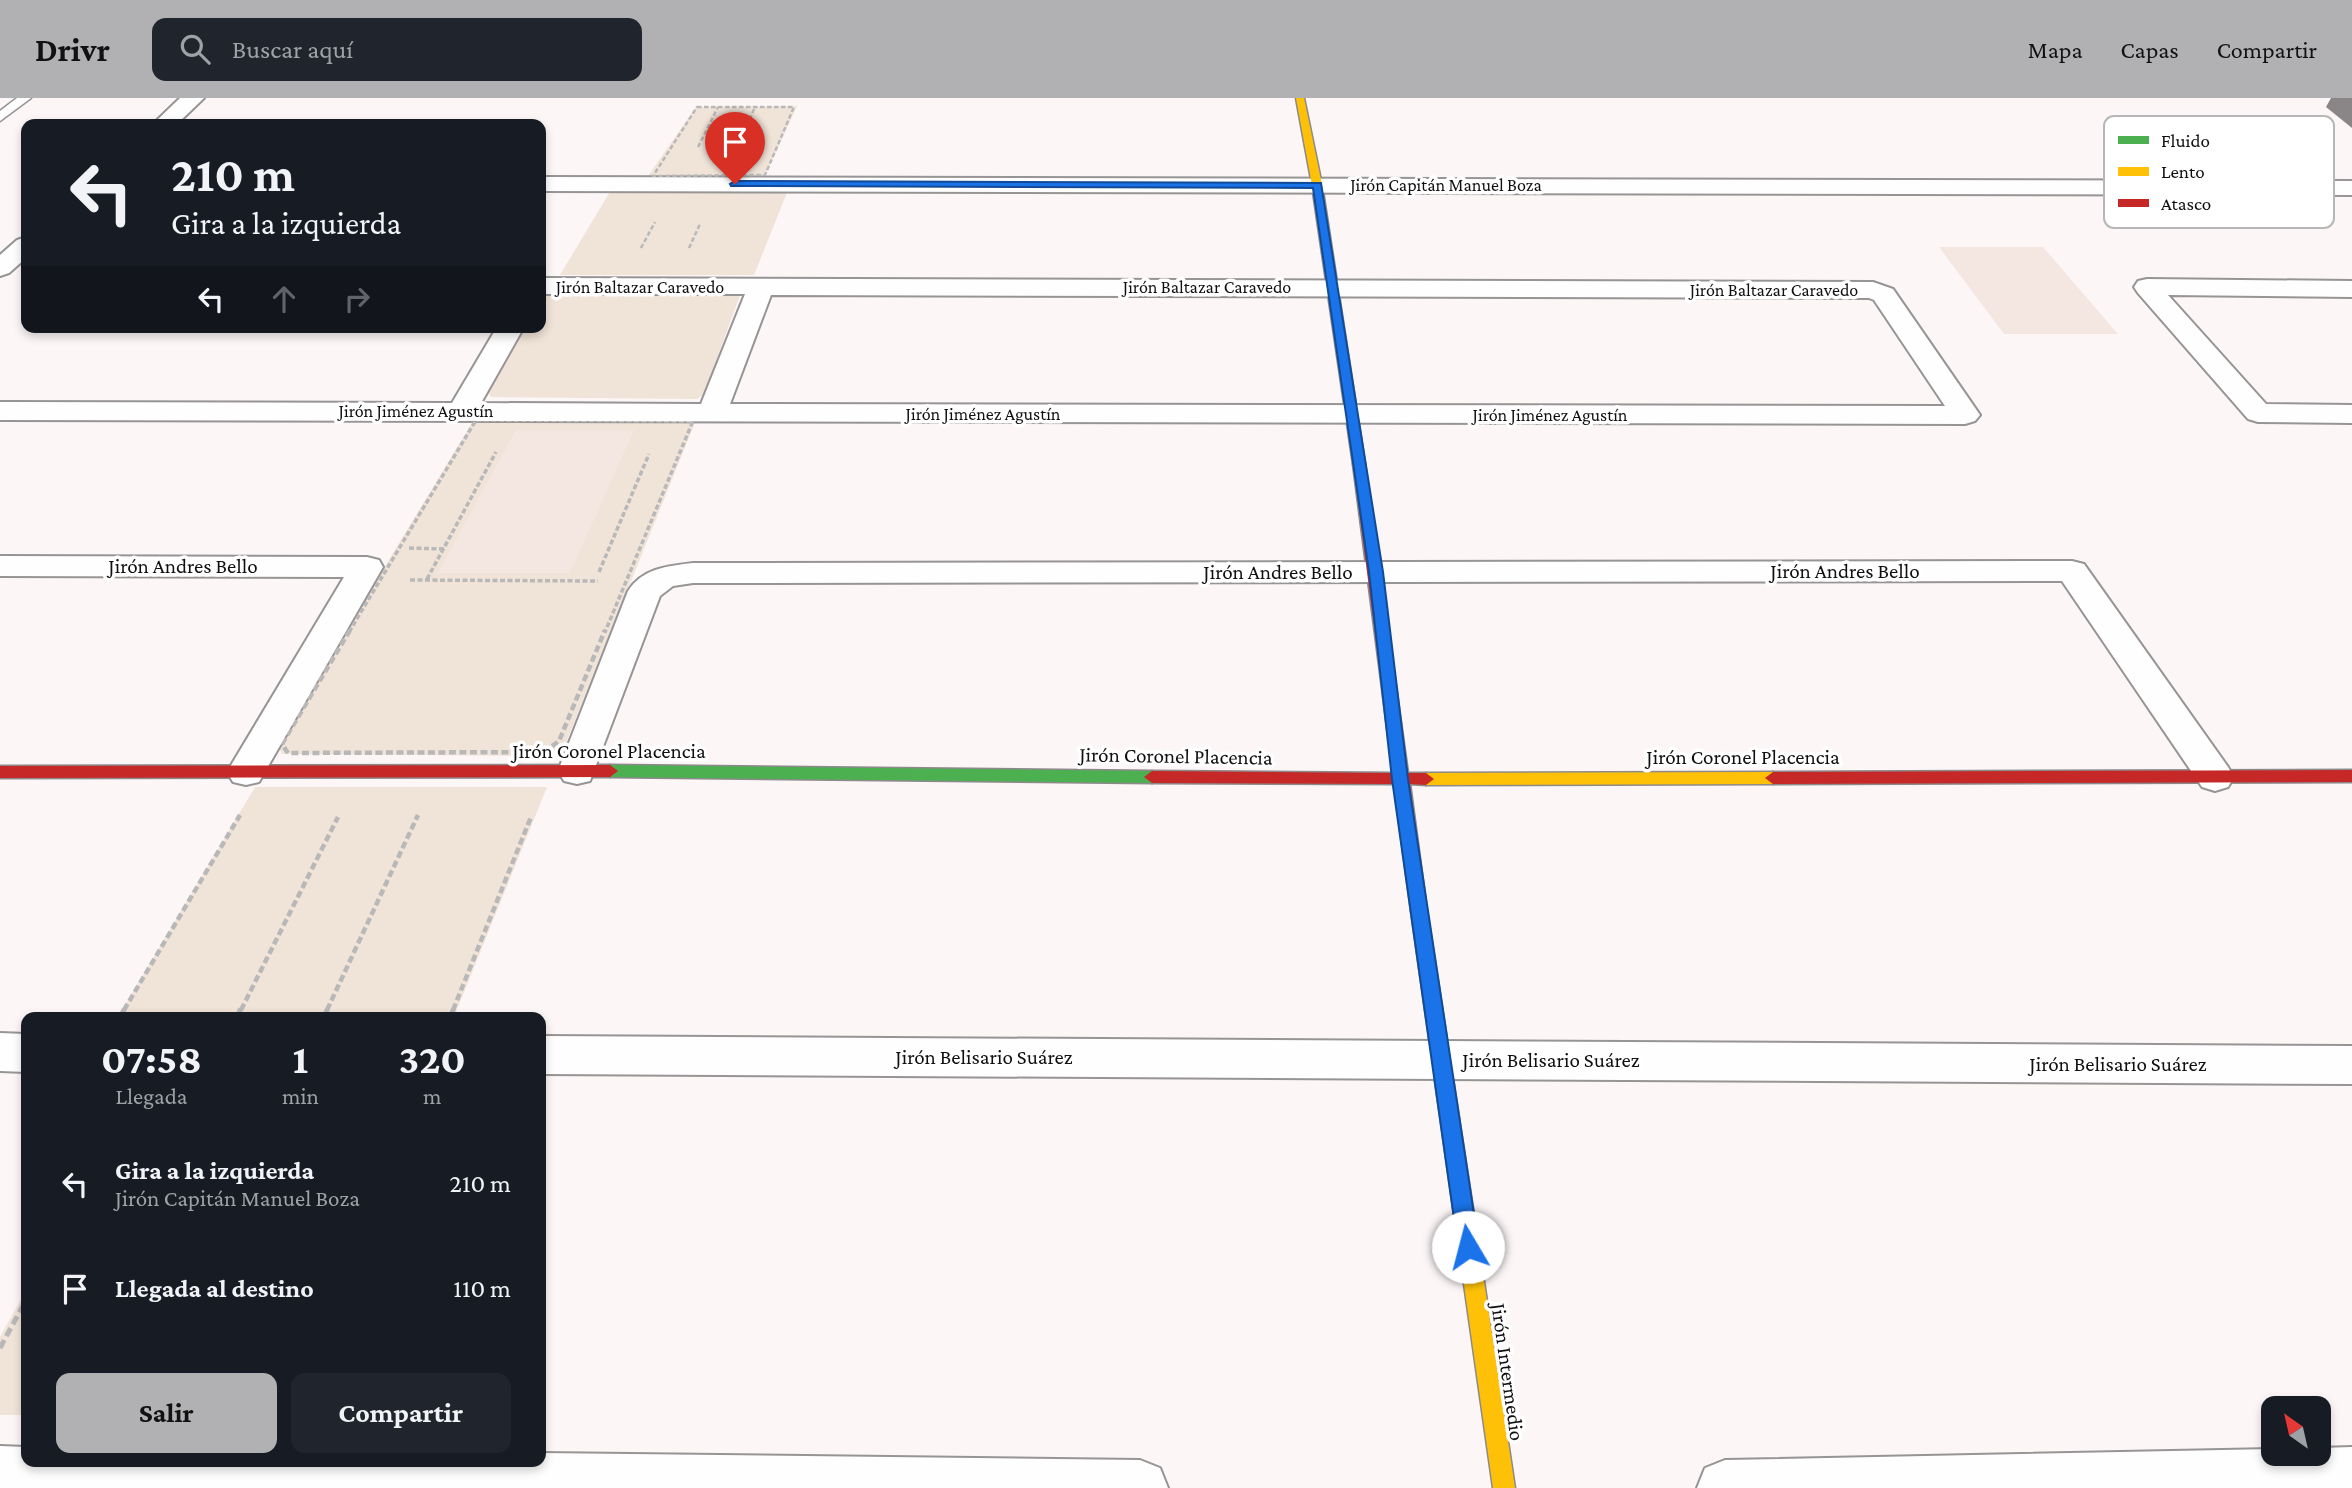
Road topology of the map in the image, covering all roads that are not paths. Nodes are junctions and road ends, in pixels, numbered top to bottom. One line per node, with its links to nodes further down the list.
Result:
1 (25, 98): 4 (lane)
2 (193, 98): 5 (street)
3 (1300, 98): 7 (street, Jirón Intermedio)
4 (0, 117)
5 (170, 119)
6 (546, 184): 7 (street, Jirón Capitán Manuel Boza)
7 (1317, 185): 8 (street, Jirón Capitán Manuel Boza); 15 (street, Jirón Intermedio)
8 (2104, 187)
9 (2334, 188): 10 (street, Jirón Capitán Manuel Boza)
10 (2352, 188)
11 (21, 253): 12 (street)
12 (4, 279)
13 (546, 286): 14 (street, Jirón Baltazar Caravedo)
14 (761, 287): 15 (street, Jirón Baltazar Caravedo); 23 (street)
15 (1331, 287): 20 (street, Jirón Intermedio); 21 (street, Jirón Baltazar Caravedo)
16 (2352, 289): 19 (street)
17 (508, 333): 22 (street)
18 (0, 411): 22 (street, Jirón Jiménez Agustín)
19 (2352, 414)
20 (1352, 415): 21 (street, Jirón Jiménez Agustín); 23 (street, Jirón Jiménez Agustín); 25 (street, Jirón Intermedio)
21 (1965, 415)
22 (469, 416): 23 (street, Jirón Jiménez Agustín)
23 (703, 417)
24 (0, 566): 28 (street, Jirón Andres Bello)
25 (1376, 572): 26 (street, Jirón Andres Bello); 30 (street, Jirón Andres Bello); 31 (street, Jirón Intermedio)
26 (577, 771): 28 (street, Jirón Coronel Placencia); 31 (street, Jirón Coronel Placencia)
27 (0, 772): 28 (street, Jirón Coronel Placencia)
28 (246, 772)
29 (2352, 776): 30 (street, Jirón Coronel Placencia)
30 (2216, 777): 31 (street, Jirón Coronel Placencia)
31 (1400, 779): 35 (street, Jirón Intermedio)
32 (0, 1052): 33 (street)
33 (21, 1053)
34 (546, 1055): 35 (street, Jirón Belisario Suárez)
35 (1441, 1059): 36 (street, Jirón Belisario Suárez); 40 (street, Jirón Intermedio)
36 (2352, 1065)
37 (0, 1474): 39 (street)
38 (2352, 1475): 41 (street)
39 (1140, 1488)
40 (1504, 1488)
41 (1726, 1488)

